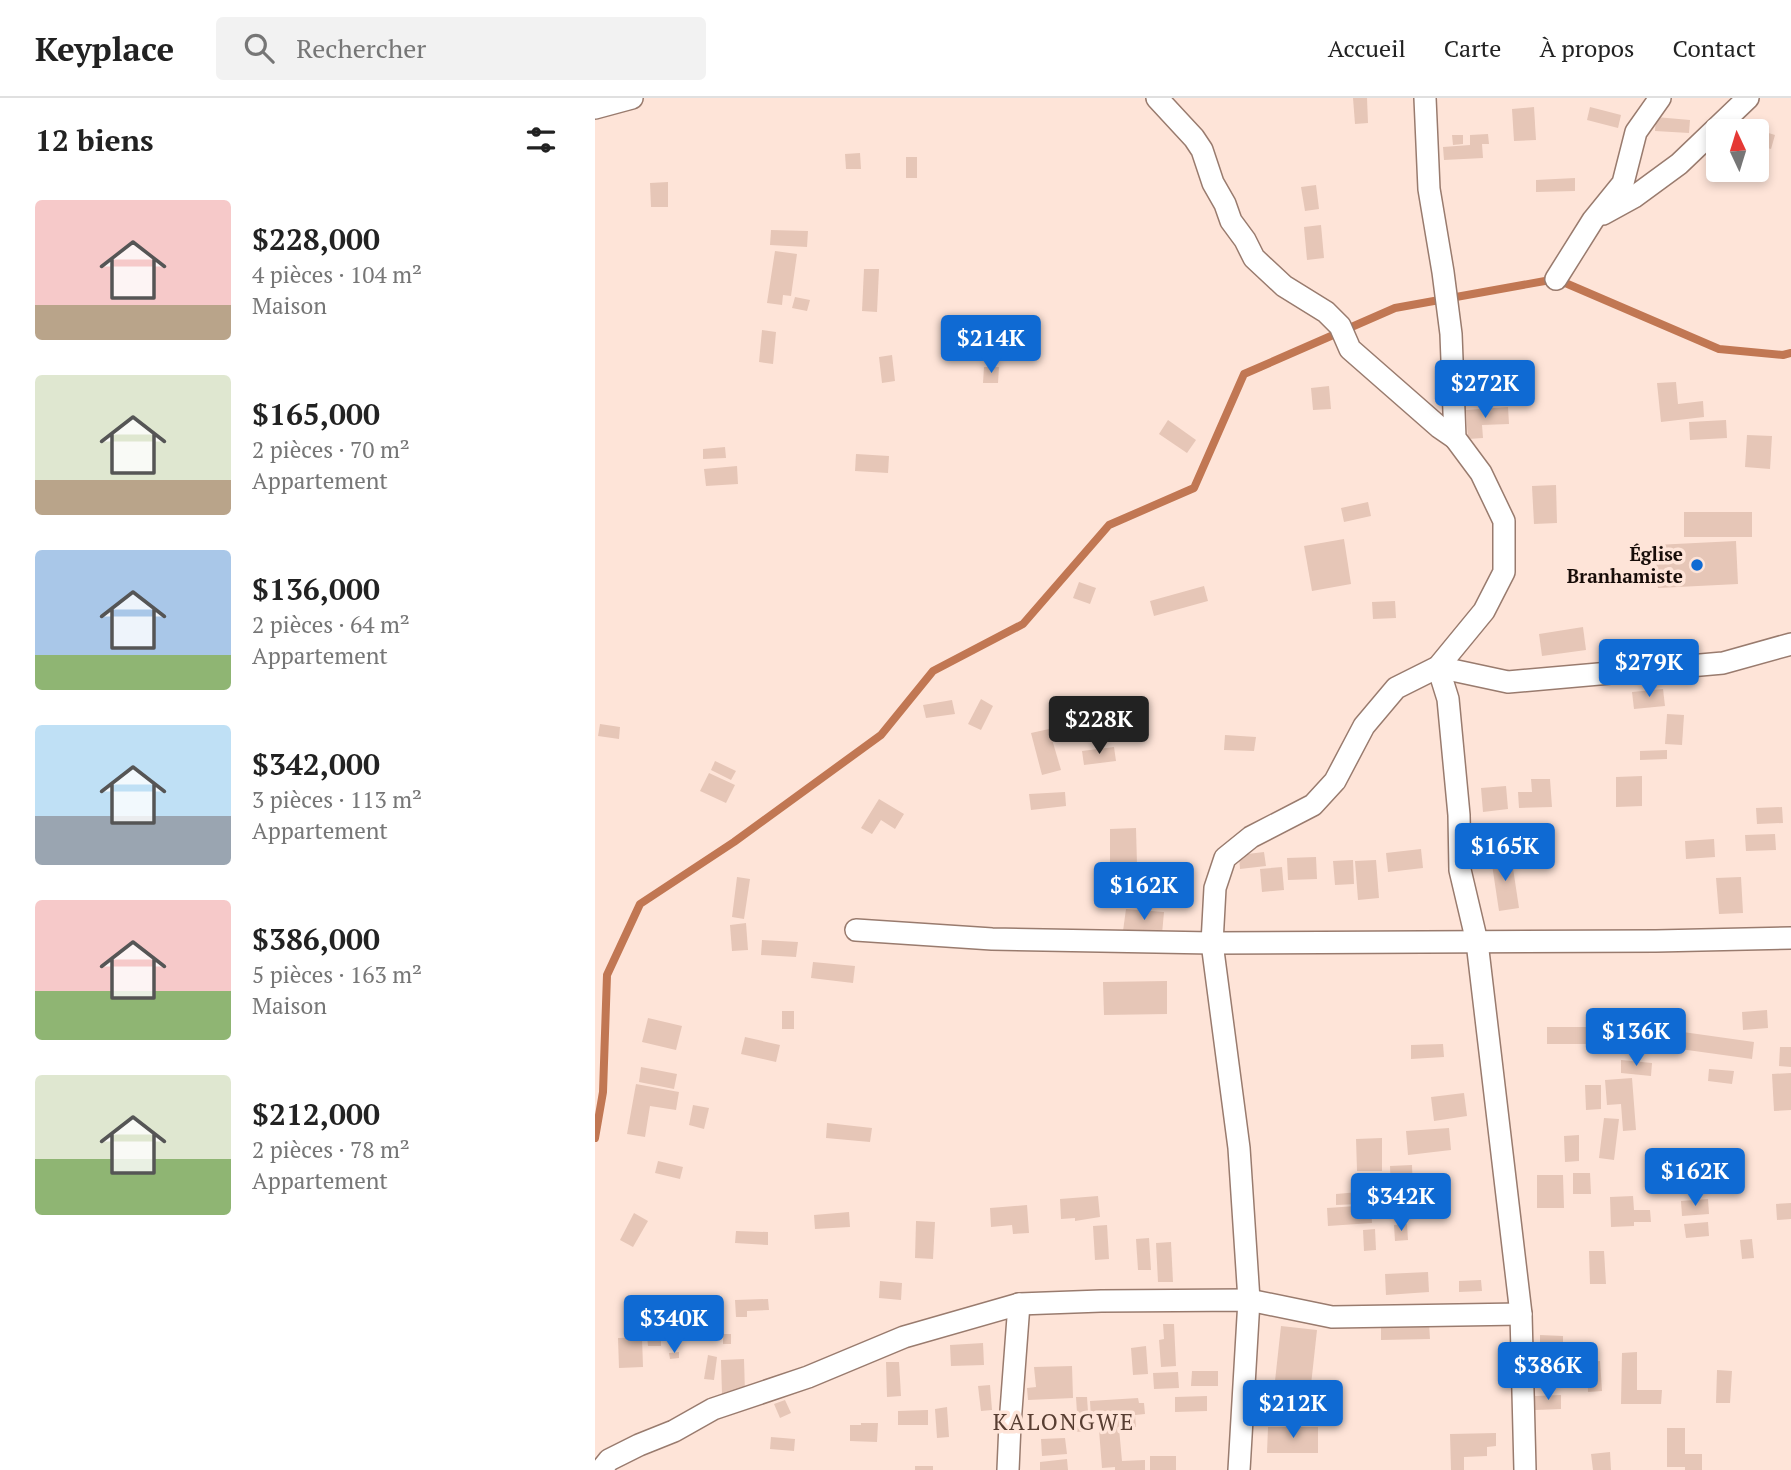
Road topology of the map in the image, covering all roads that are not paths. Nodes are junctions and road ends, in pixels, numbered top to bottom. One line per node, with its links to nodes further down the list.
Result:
1 (632, 98): 6 (street)
2 (1157, 98): 9 (street)
3 (1425, 98): 9 (street)
4 (1660, 98): 7 (street)
5 (1748, 98): 7 (street)
6 (595, 108)
7 (1593, 220): 8 (street)
8 (1556, 279)
9 (1455, 438): 11 (street)
10 (1791, 644): 11 (street)
11 (1438, 667): 14 (street); 15 (street)
12 (856, 930): 15 (street)
13 (1791, 938): 14 (street)
14 (1477, 942): 15 (street); 18 (street)
15 (1212, 943): 16 (street)
16 (1249, 1300): 17 (street); 18 (street); 21 (street)
17 (1019, 1304): 19 (street); 20 (street)
18 (1521, 1314): 22 (street)
19 (601, 1470)
20 (1008, 1470)
21 (1239, 1470)
22 (1525, 1470)

